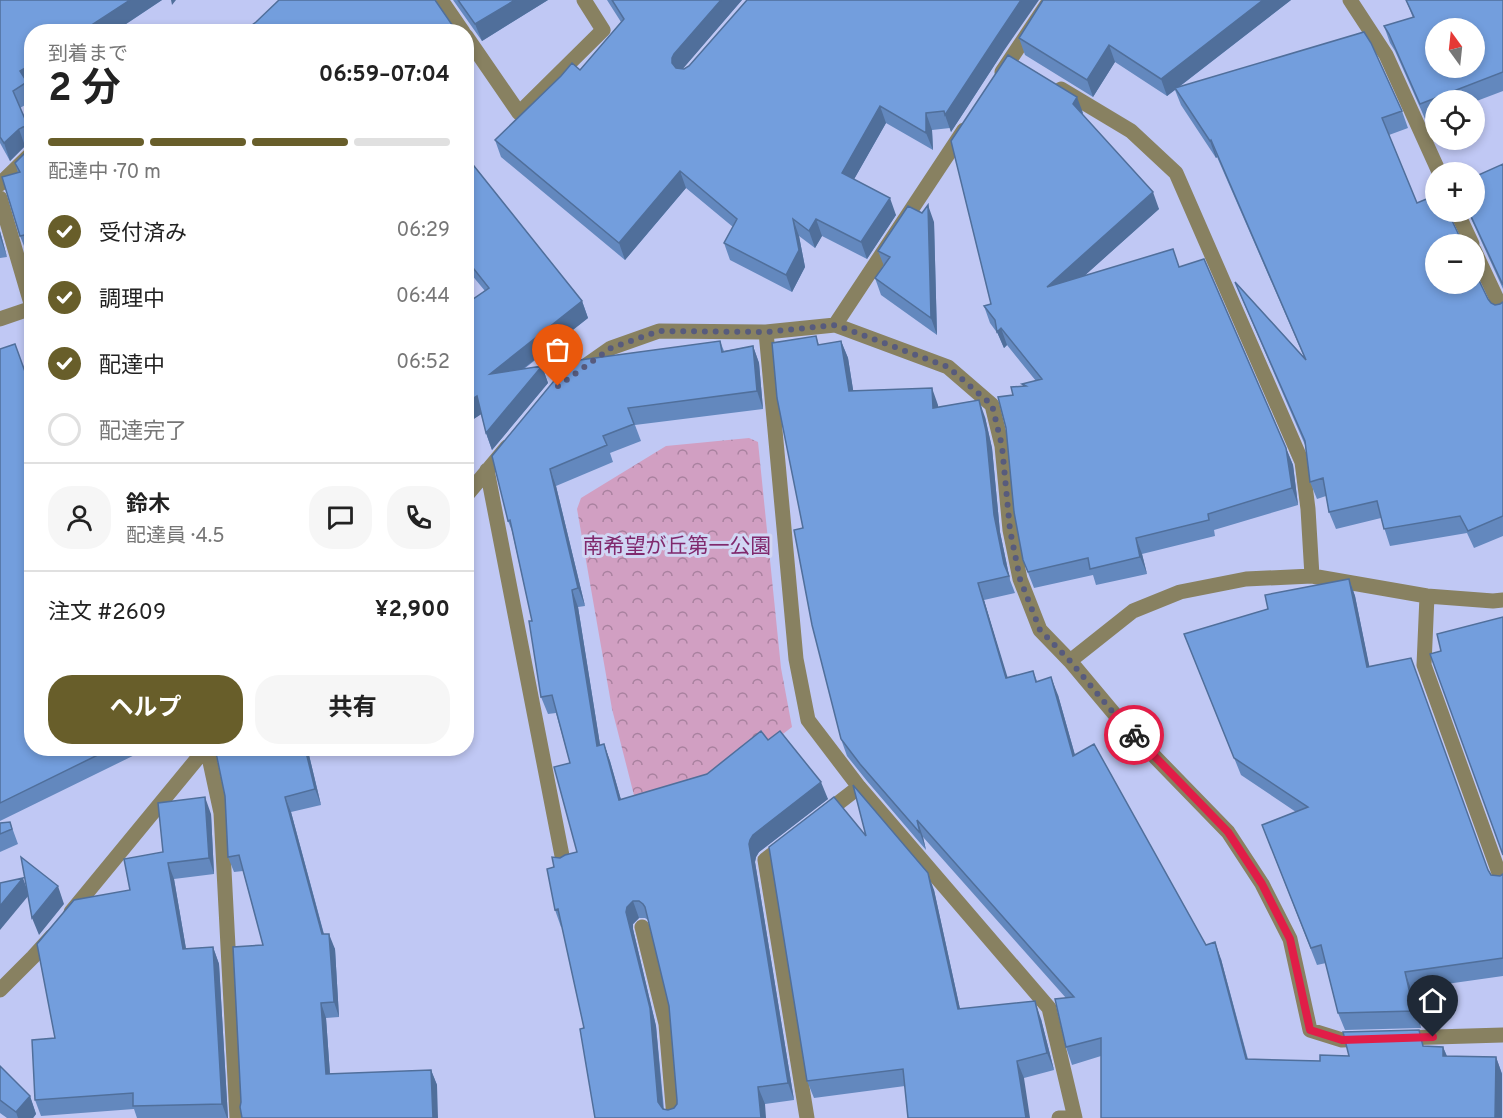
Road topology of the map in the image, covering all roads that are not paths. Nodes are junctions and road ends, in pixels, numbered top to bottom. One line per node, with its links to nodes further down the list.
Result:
1 (441, 0): 5 (street)
2 (584, 0): 6 (street)
3 (1050, 0): 8 (street)
4 (1350, 0): 11 (street)
5 (458, 24)
6 (474, 48)
7 (1051, 83): 25 (street)
8 (991, 88)
9 (972, 118): 19 (street)
10 (24, 161): 12 (street)
11 (1434, 162)
12 (0, 184)
13 (0, 198): 15 (street)
14 (1485, 274): 17 (street)
15 (24, 280)
16 (24, 311): 18 (street)
17 (1503, 312)
18 (0, 319)
19 (836, 325): 20 (street); 28 (street)
20 (766, 332): 21 (street); 31 (street)
21 (567, 379)
22 (515, 436): 23 (street)
23 (487, 470): 24 (street); 34 (street)
24 (474, 486)
25 (1312, 576): 26 (street); 28 (street)
26 (1427, 596): 27 (street); 35 (street)
27 (1503, 600)
28 (1070, 661): 38 (street)
29 (199, 756): 37 (street)
30 (208, 756): 39 (street)
31 (859, 787): 32 (street); 42 (street)
32 (812, 824)
33 (793, 838): 41 (street)
34 (564, 867)
35 (1503, 884)
36 (642, 927): 40 (street)
37 (0, 990)
38 (1503, 1035)
39 (237, 1118)
40 (674, 1118)
41 (807, 1118)
42 (1069, 1118)

